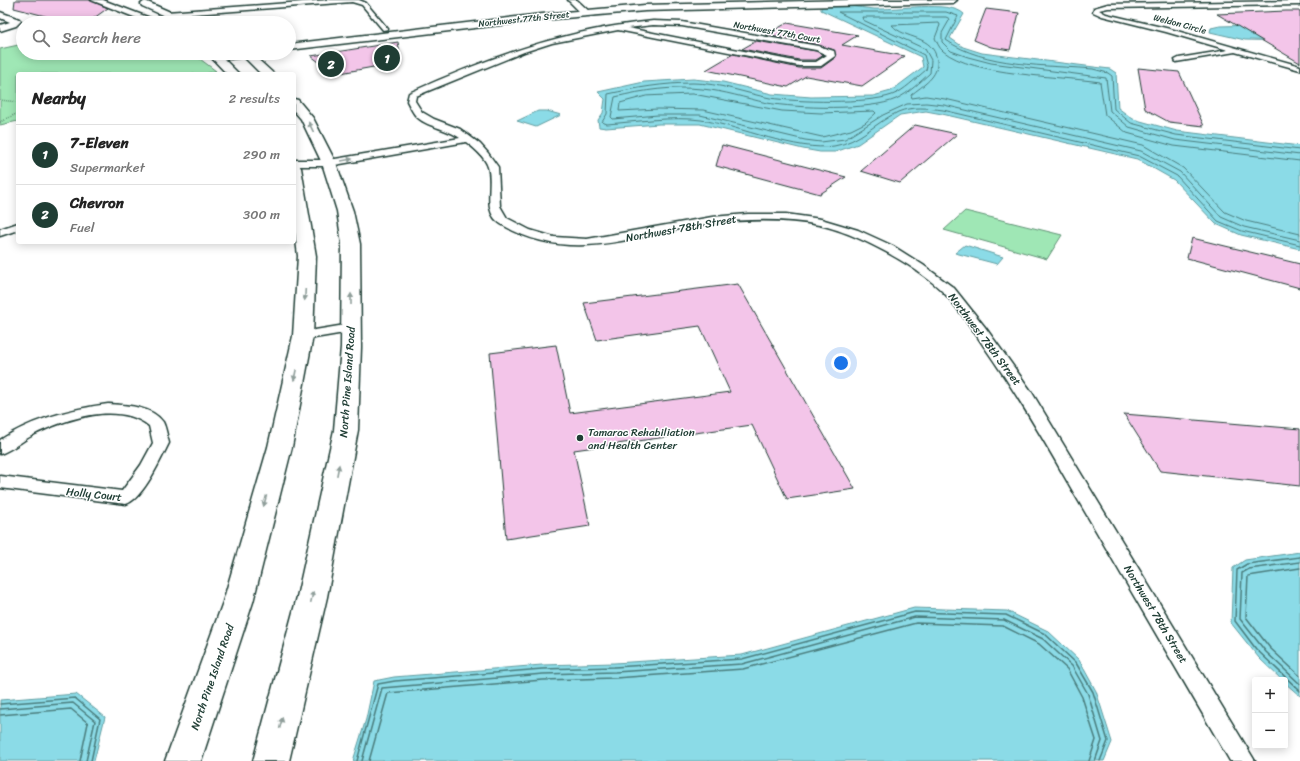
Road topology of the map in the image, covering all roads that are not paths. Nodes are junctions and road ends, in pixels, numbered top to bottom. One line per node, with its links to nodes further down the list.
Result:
1 (95, 0): 11 (main road)
2 (572, 0): 8 (main road)
3 (711, 0): 8 (main road, Northwest 77th Street)
4 (920, 0): 5 (main road, Northwest 77th Street); 8 (main road, Northwest 77th Street)
5 (953, 0)
6 (136, 2): 9 (main road)
7 (1300, 2): 18 (lane, Weldon Circle)
8 (584, 10): 15 (main road, Northwest 77th Street)
9 (167, 14): 12 (main road); 15 (lane)
10 (0, 15): 13 (main road)
11 (139, 16)
12 (172, 16)
13 (0, 28)
14 (617, 28): 14 (lane, Northwest 77th Court); 26 (lane, Northwest 77th Court)
15 (389, 32): 16 (main road, Northwest 77th Street); 17 (main road, Northwest 77th Street)
16 (296, 39)
17 (296, 46)
18 (1235, 50): 21 (lane); 22 (lane, Weldon Circle)
19 (219, 60): 23 (main road)
20 (253, 60): 24 (main road)
21 (1179, 60)
22 (1299, 68)
23 (231, 72)
24 (266, 72)
25 (296, 105): 27 (main road, North Pine Island Road, one-way to 25)
26 (463, 135): 27 (lane, one-way to 26); 27 (lane); 38 (lane, Northwest 78th Street)
27 (333, 155): 28 (lane); 32 (main road, North Pine Island Road, one-way to 27)
28 (296, 163)
29 (296, 182): 33 (main road, North Pine Island Road, one-way to 33)
30 (16, 227): 31 (lane)
31 (0, 233)
32 (351, 328): 33 (lane); 37 (main road, North Pine Island Road, one-way to 32)
33 (303, 336): 36 (main road, North Pine Island Road, one-way to 36)
34 (0, 448): 35 (lane, Holly Court)
35 (0, 482)
36 (183, 761)
37 (271, 761)
38 (1243, 761)

